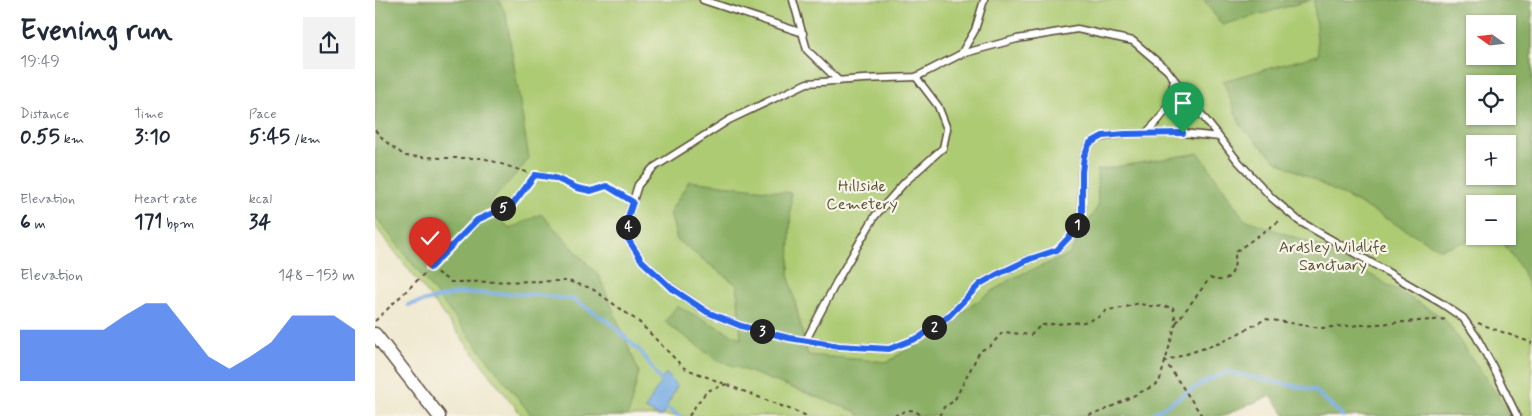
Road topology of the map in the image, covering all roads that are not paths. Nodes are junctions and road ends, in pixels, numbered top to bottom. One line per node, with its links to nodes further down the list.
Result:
1 (703, 0): 4 (lane)
2 (793, 0): 4 (lane)
3 (984, 0): 5 (lane)
4 (803, 33): 8 (lane)
5 (961, 54): 6 (lane); 7 (lane)
6 (916, 77): 8 (lane); 12 (lane)
7 (1174, 80): 9 (lane); 10 (lane)
8 (839, 81): 12 (lane)
9 (1145, 134): 10 (lane); 12 (lane)
10 (1219, 137): 14 (lane)
11 (375, 334): 13 (street)
12 (806, 340)
13 (439, 416)
14 (1517, 416)

